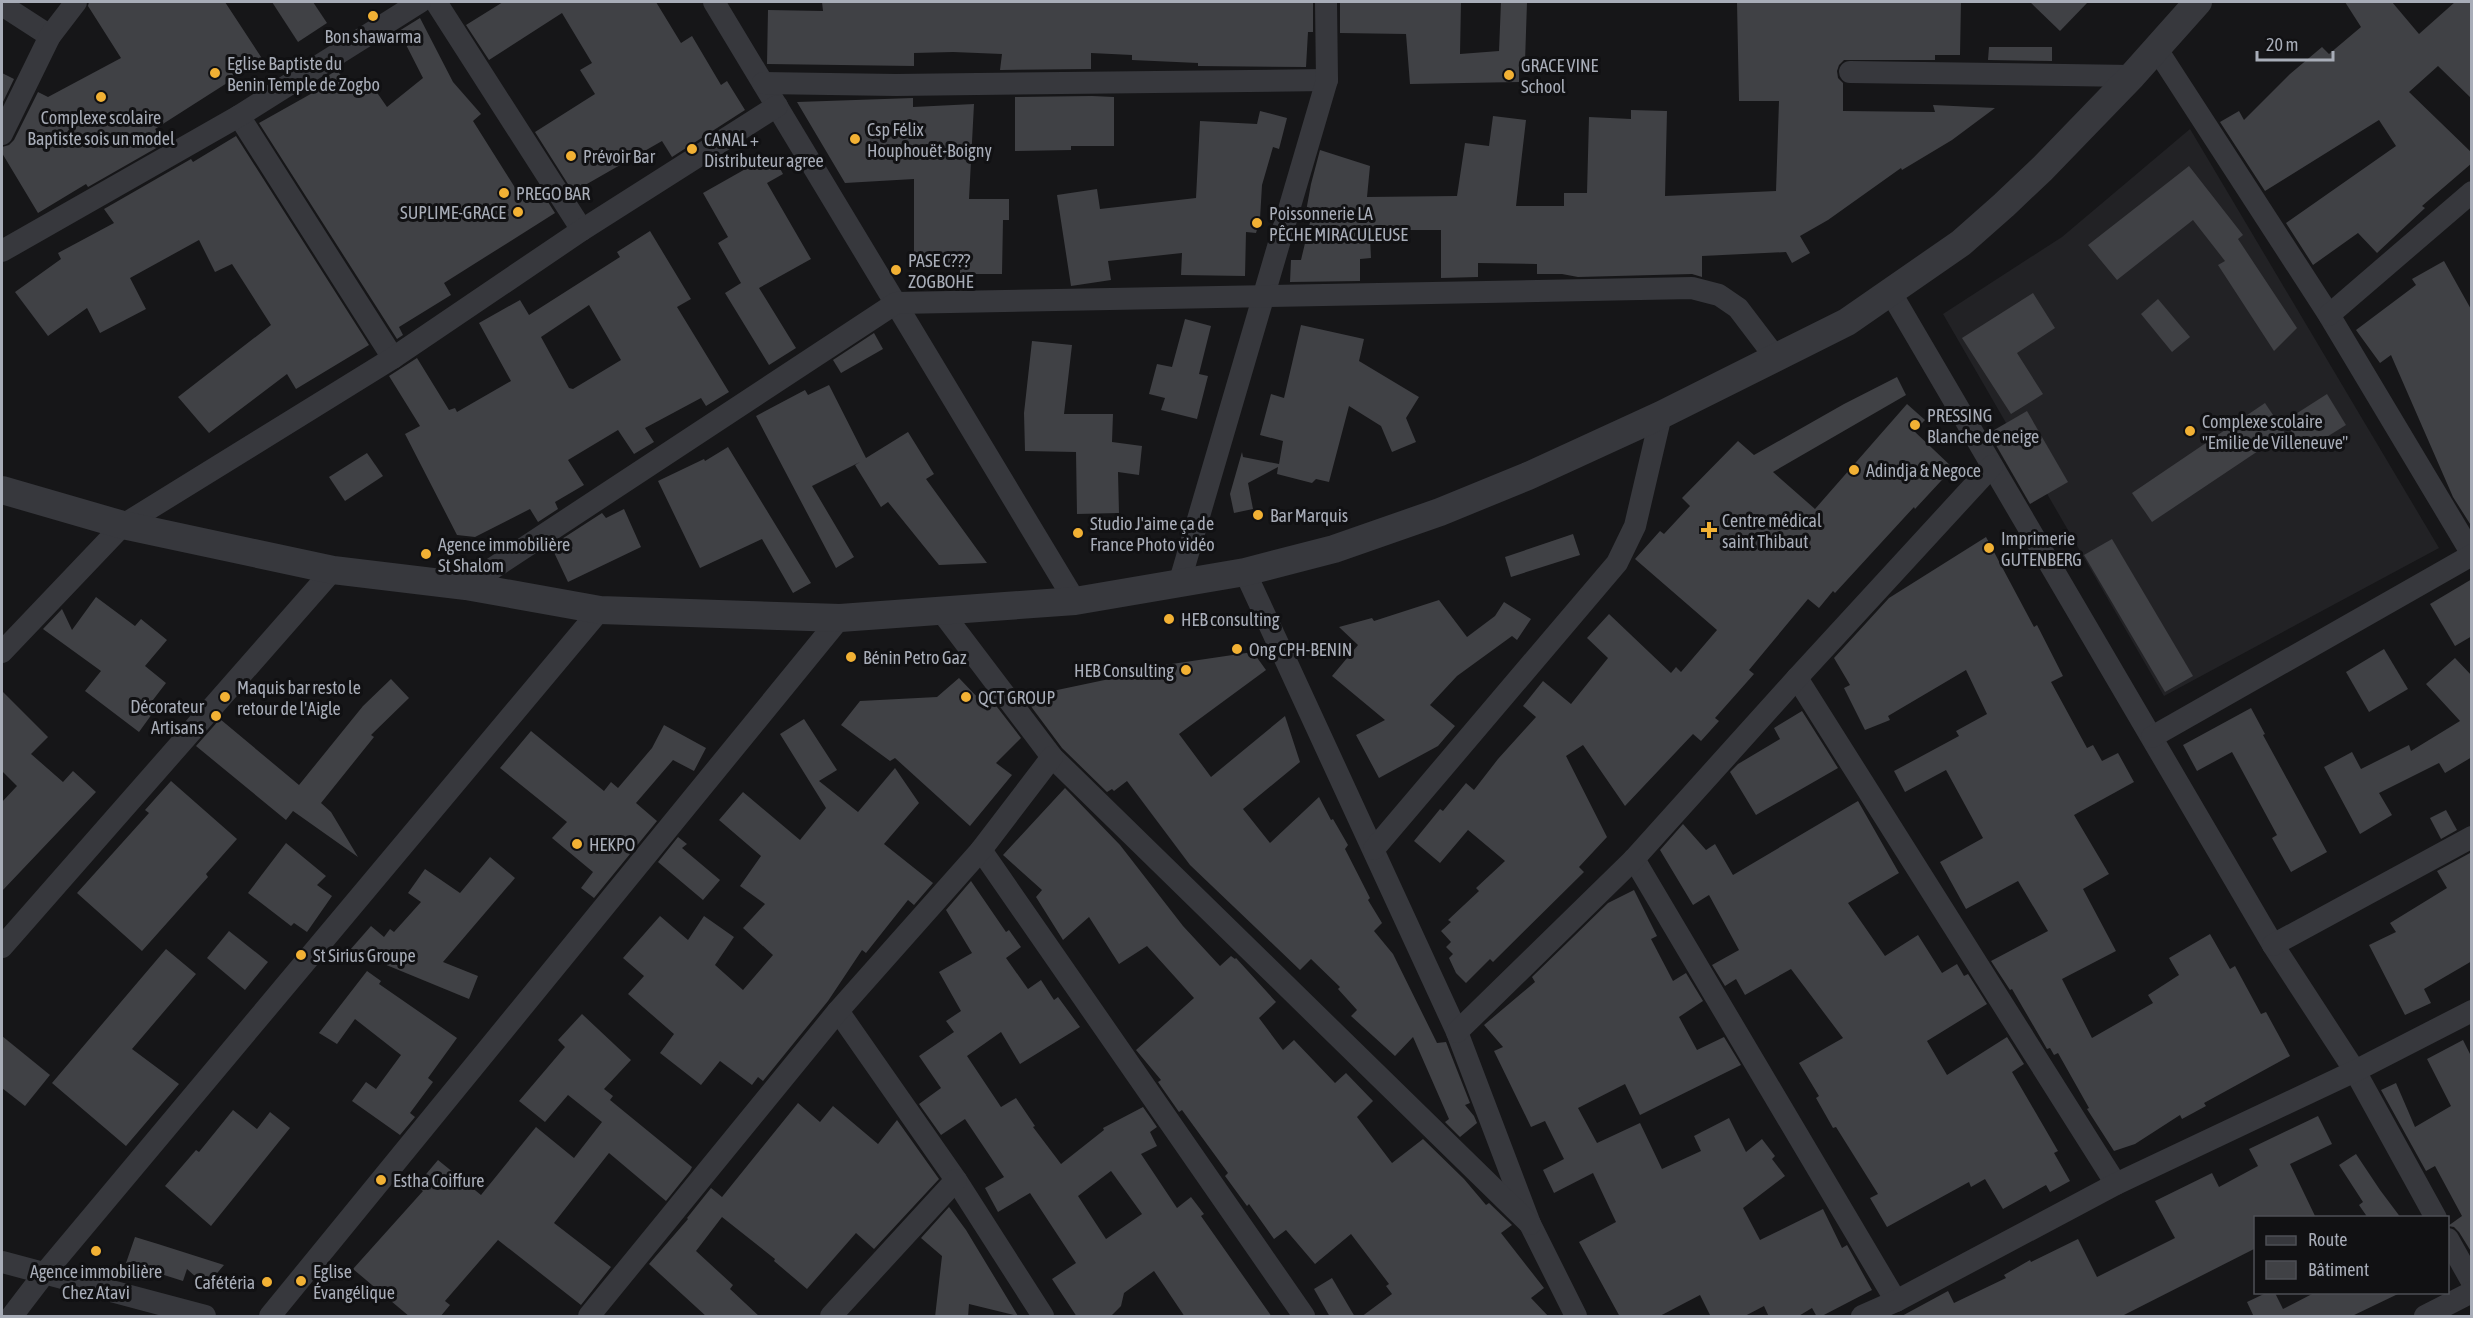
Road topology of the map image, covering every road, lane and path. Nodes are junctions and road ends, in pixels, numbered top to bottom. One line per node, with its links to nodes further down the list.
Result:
1 (76, 2): 9 (street)
2 (420, 2): 8 (street)
3 (436, 2): 19 (street)
4 (714, 2): 14 (street)
5 (1326, 2): 13 (street)
6 (2198, 2): 10 (street)
7 (2, 5): 9 (street)
8 (388, 10): 16 (street)
9 (50, 36): 17 (street)
10 (2156, 48): 12 (street); 24 (street)
11 (1850, 72): 12 (street)
12 (2132, 76): 21 (street)
13 (1327, 80): 14 (street); 22 (street)
14 (763, 83): 15 (street)
15 (777, 106): 19 (street); 23 (street)
16 (239, 116): 20 (street); 25 (street)
17 (2, 134)
18 (2472, 192): 24 (street)
19 (582, 231): 25 (street)
20 (2, 251)
21 (1891, 293): 26 (street); 28 (street)
22 (1263, 297): 23 (street); 26 (street); 34 (street)
23 (896, 303): 35 (street); 36 (street)
24 (2329, 315): 31 (street)
25 (393, 358): 30 (street)
26 (1776, 358): 27 (street)
27 (1661, 415): 33 (street); 45 (street)
28 (1992, 466): 41 (street); 42 (street)
29 (2, 490): 30 (street)
30 (123, 525): 32 (street); 40 (street)
31 (2472, 554): 42 (street)
32 (333, 570): 35 (street); 49 (street)
33 (1245, 572): 34 (street); 45 (street)
34 (1179, 584): 36 (street)
35 (466, 586): 37 (street)
36 (1075, 601): 38 (street)
37 (600, 610): 39 (street); 60 (street)
38 (942, 612): 39 (street); 43 (street)
39 (840, 618): 66 (street)
40 (2, 652)
41 (1797, 678): 47 (street); 55 (street)
42 (2152, 737): 48 (street)
43 (1052, 757): 46 (street); 57 (street)
44 (2472, 837): 48 (street)
45 (1374, 849): 52 (street)
46 (981, 850): 50 (street); 70 (street)
47 (1634, 859): 52 (street); 63 (street)
48 (2273, 945): 53 (street)
49 (2, 947)
50 (838, 1011): 54 (street); 67 (street)
51 (2472, 1011): 53 (street)
52 (1457, 1032): 57 (street)
53 (2355, 1071): 55 (street); 56 (street)
54 (956, 1180): 68 (street); 69 (street)
55 (2116, 1184): 63 (street)
56 (2435, 1216)
57 (1530, 1224): 71 (street)
58 (2449, 1241): 61 (street)
59 (2, 1262): 60 (street)
60 (44, 1274): 64 (street); 65 (street)
61 (2472, 1282)
62 (2472, 1292): 73 (street)
63 (1896, 1301): 72 (street)
64 (12, 1317)
65 (205, 1317)
66 (270, 1317)
67 (589, 1317)
68 (831, 1317)
69 (1043, 1317)
70 (1304, 1317)
71 (1576, 1317)
72 (1862, 1317)
73 (2425, 1317)

